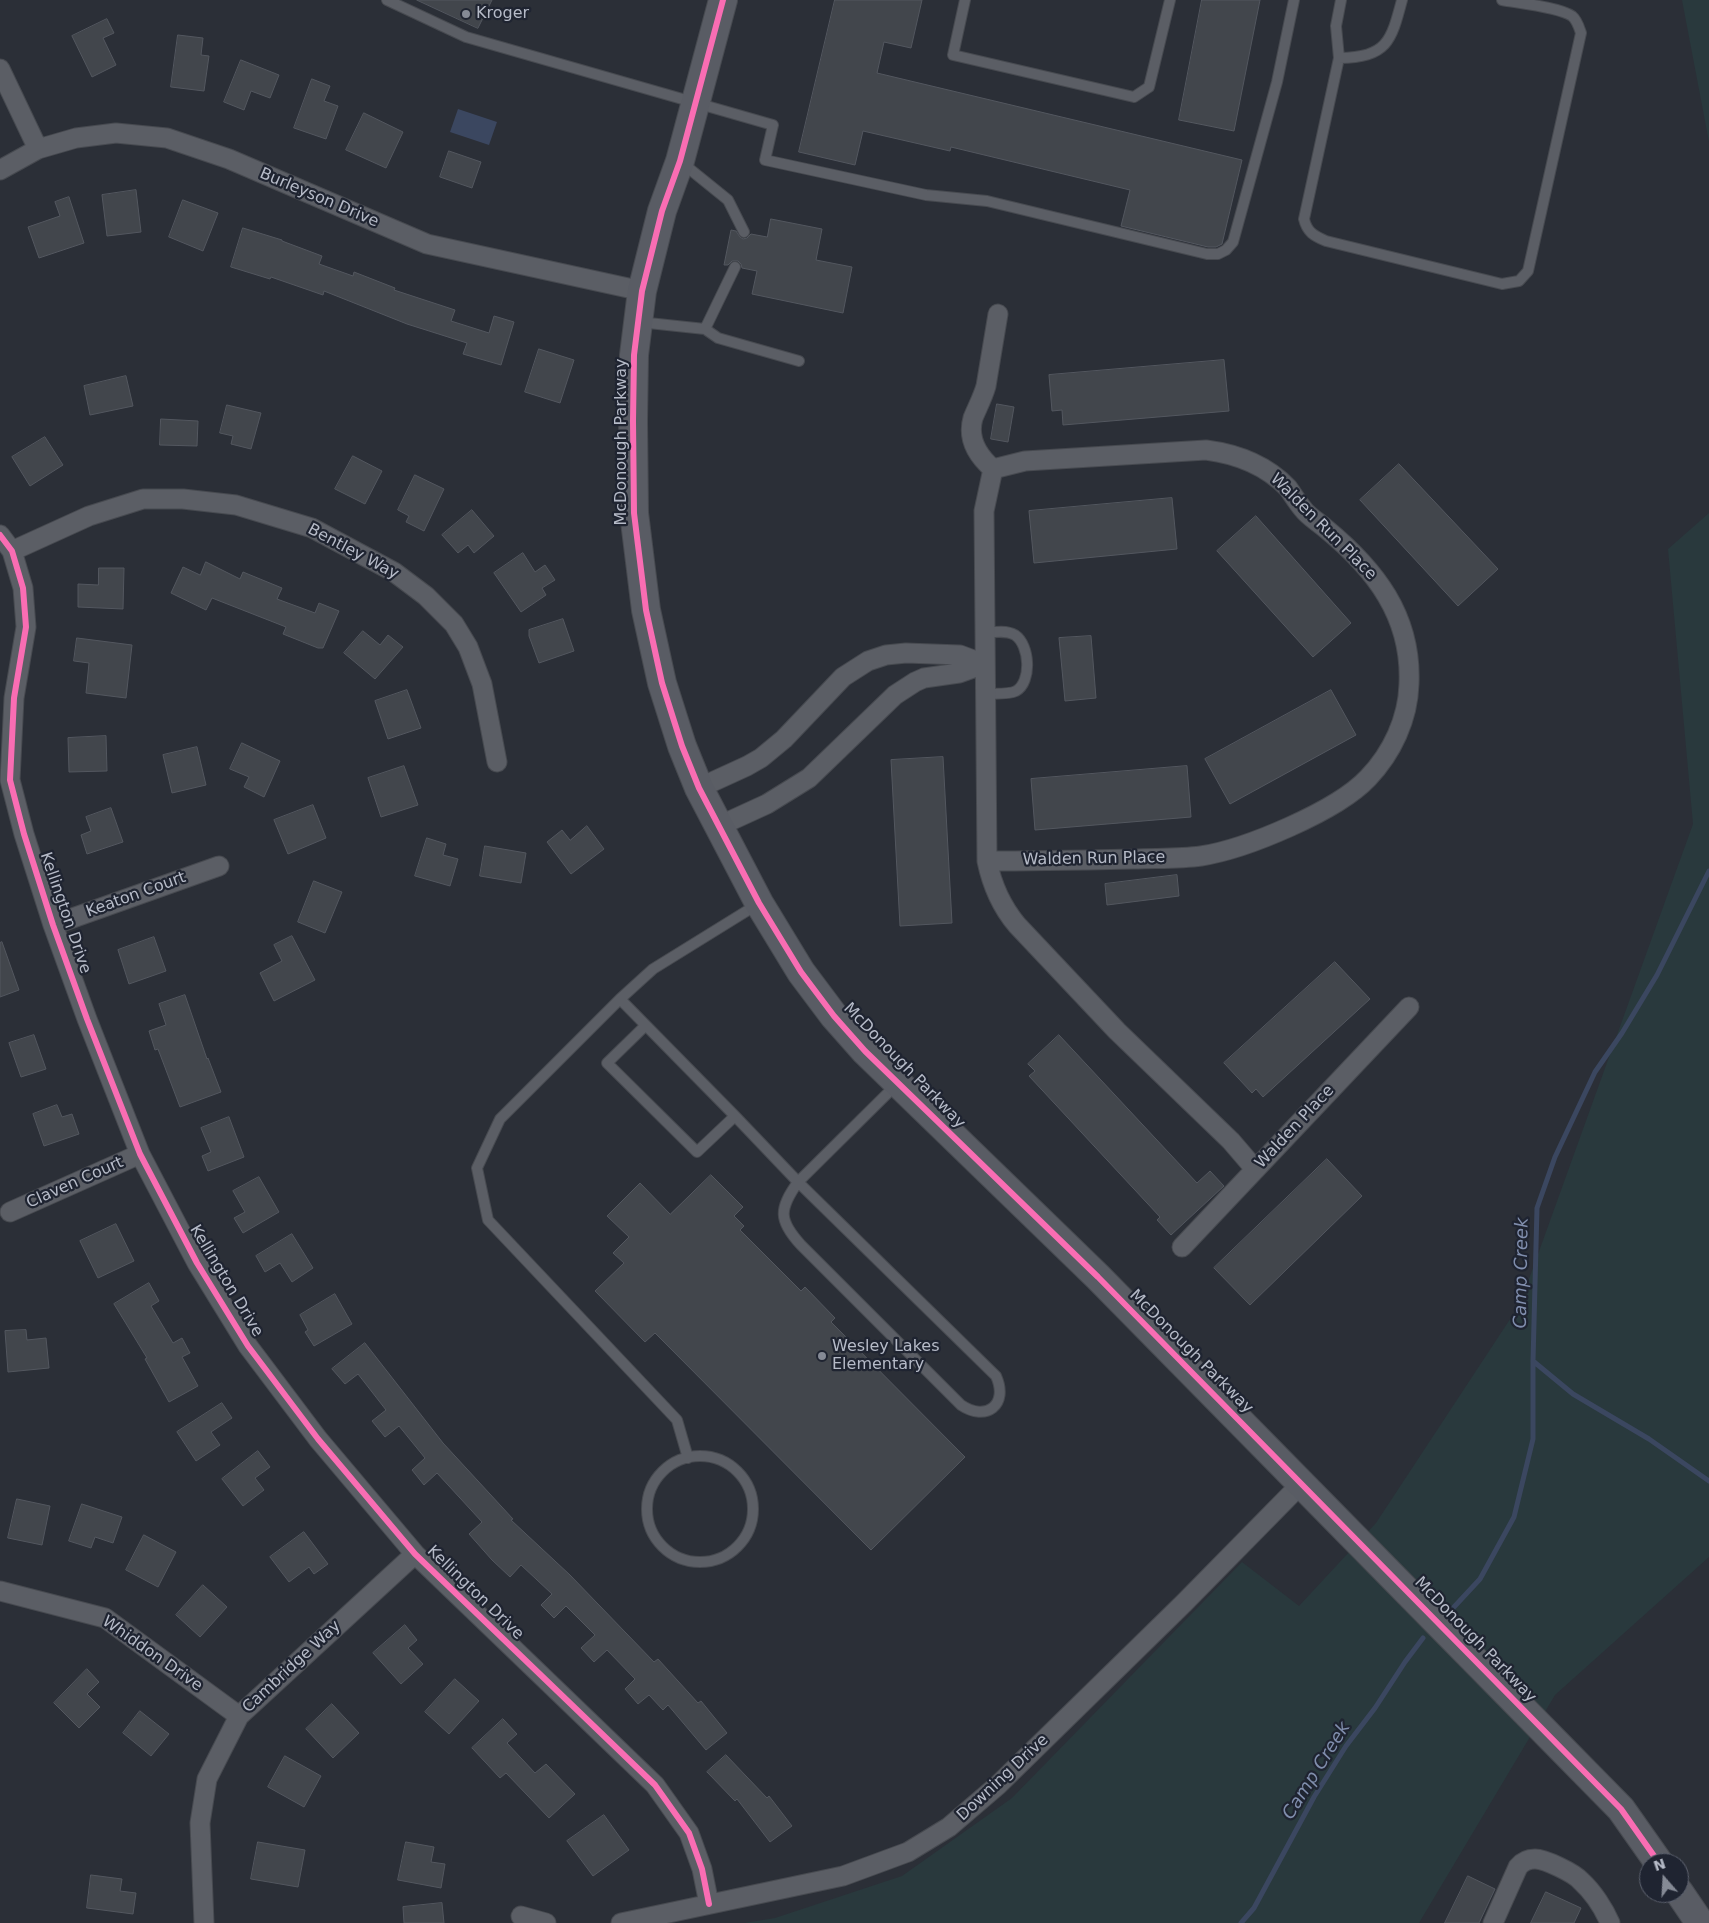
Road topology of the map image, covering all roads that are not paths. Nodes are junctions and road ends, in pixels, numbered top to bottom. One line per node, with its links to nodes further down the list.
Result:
1 (387, 0): 11 (lane)
2 (723, 0): 11 (street, McDonough Parkway)
3 (966, 0): 4 (lane)
4 (1170, 0)
5 (1294, 0): 11 (lane)
6 (1341, 0): 9 (lane)
7 (1402, 0): 9 (lane)
8 (1502, 0): 9 (lane)
9 (1339, 58)
10 (0, 69): 12 (street)
11 (695, 103): 13 (street, McDonough Parkway)
12 (38, 149): 14 (street, Burleyson Drive); 17 (street, Burleyson Drive)
13 (680, 161): 15 (lane); 17 (street, McDonough Parkway)
14 (0, 170)
15 (744, 232)
16 (735, 267): 20 (lane)
17 (642, 291): 19 (street, McDonough Parkway)
18 (998, 314): 22 (street)
19 (638, 321): 20 (lane); 31 (street, McDonough Parkway)
20 (705, 328): 21 (lane)
21 (798, 361)
22 (993, 468): 25 (street); 33 (street, Walden Run Place)
23 (0, 535): 24 (street, Kellington Drive)
24 (12, 551): 30 (street, Bentley Way); 36 (street, Kellington Drive)
25 (984, 632): 27 (street); 29 (lane)
26 (925, 654): 27 (street); 28 (street); 31 (street)
27 (984, 664): 28 (street); 29 (street)
28 (928, 678): 32 (street)
29 (985, 694): 33 (street)
30 (497, 762)
31 (699, 788): 32 (street, McDonough Parkway)
32 (719, 826): 35 (street, McDonough Parkway)
33 (987, 861): 43 (street)
34 (219, 866): 36 (street, Keaton Court)
35 (759, 903): 37 (lane); 40 (street, McDonough Parkway)
36 (53, 924): 42 (street, Kellington Drive)
37 (620, 999): 39 (lane); 47 (lane)
38 (1409, 1007): 43 (street, Walden Place)
39 (645, 1026): 41 (lane); 41 (lane)
40 (898, 1083): 44 (lane); 48 (street, McDonough Parkway)
41 (735, 1116): 44 (lane)
42 (140, 1154): 45 (street, Claven Court); 49 (street, Kellington Drive)
43 (1255, 1169): 46 (street, Walden Place)
44 (798, 1182): 44 (lane)
45 (10, 1212)
46 (1182, 1247)
47 (688, 1458): 47 (lane)
48 (1301, 1484): 52 (street, McDonough Parkway); 54 (street, Downing Drive)
49 (416, 1554): 51 (street, Cambridge Way); 54 (street, Kellington Drive)
50 (0, 1591): 51 (street, Whiddon Drive)
51 (238, 1716): 57 (street, Cambridge Way)
52 (1652, 1853)
53 (1686, 1903): 56 (street)
54 (710, 1904): 59 (street, Downing Drive)
55 (521, 1916): 58 (street)
56 (1698, 1921)
57 (204, 1923)
58 (546, 1923)
59 (620, 1923)
60 (1493, 1923): 61 (street)
61 (1610, 1923)

